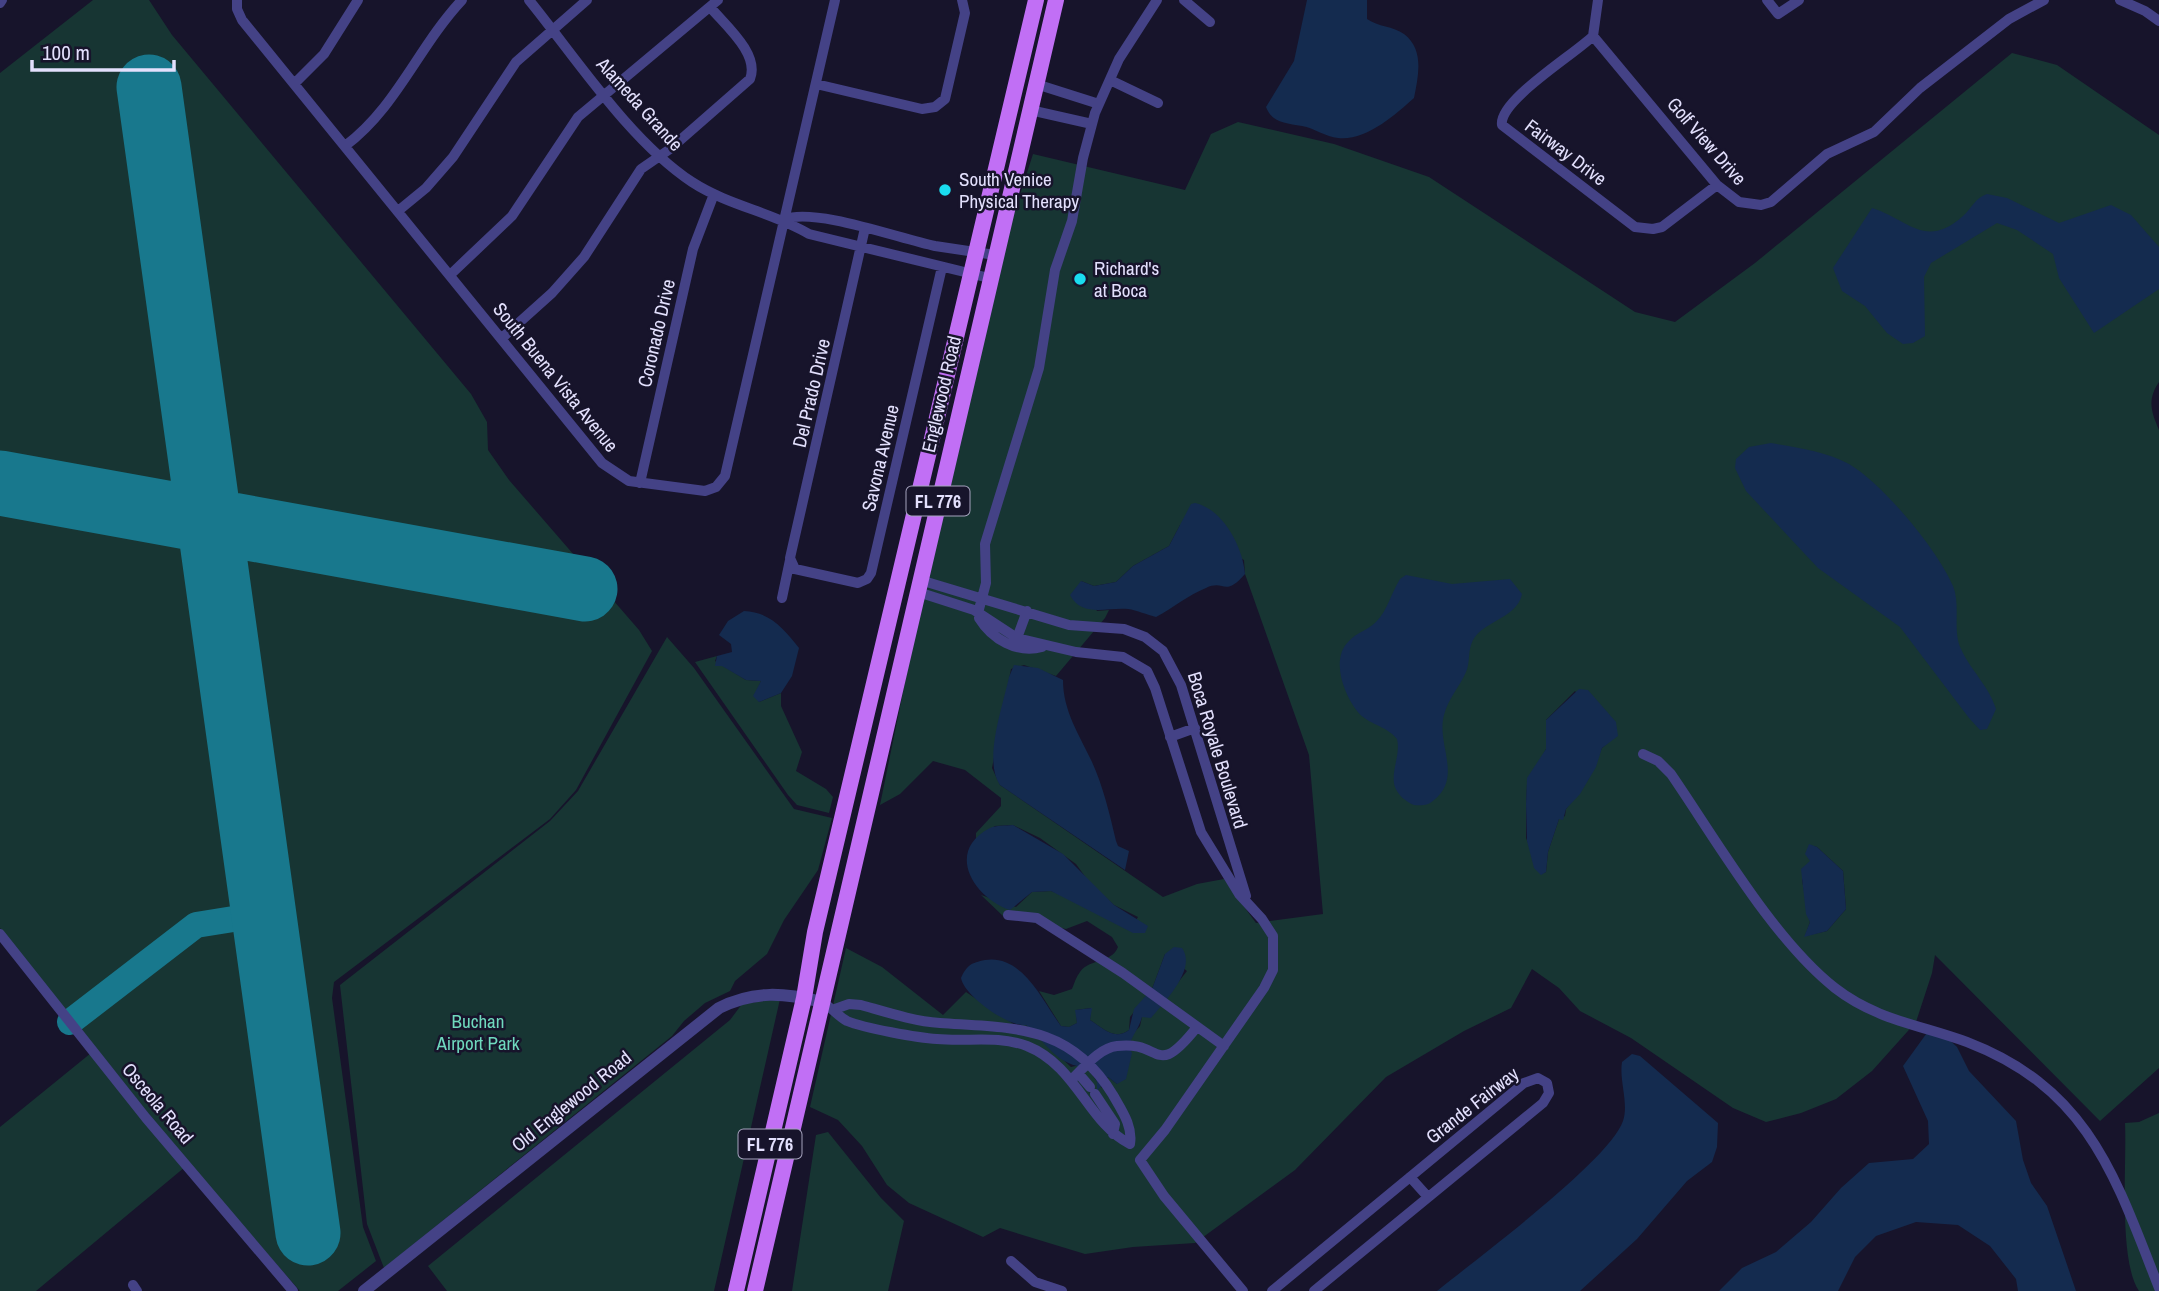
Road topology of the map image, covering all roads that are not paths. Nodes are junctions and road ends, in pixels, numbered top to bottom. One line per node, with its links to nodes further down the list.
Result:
1 (358, 0): 25 (street)
2 (461, 0): 35 (street)
3 (528, 0): 22 (street, Alameda Grande)
4 (587, 0): 22 (street)
5 (835, 0): 26 (street, South Buena Vista Avenue)
6 (962, 0): 26 (street)
7 (1036, 0): 28 (main road, Englewood Road / FL 776)
8 (1056, 0): 30 (main road, Englewood Road / FL 776)
9 (1157, 0): 24 (street)
10 (1184, 0): 21 (street)
11 (1598, 0): 23 (street)
12 (1767, 0): 13 (street)
13 (1798, 0)
14 (2044, 0): 37 (street, Golf View Drive)
15 (2120, 0): 19 (street)
16 (2152, 0): 19 (street)
17 (237, 1): 25 (street, South Buena Vista Avenue)
18 (714, 3): 27 (street); 36 (street)
19 (2146, 11): 20 (street)
20 (2159, 21)
21 (1210, 22)
22 (552, 29): 27 (street, Alameda Grande); 39 (street)
23 (1593, 36): 37 (street, Golf View Drive); 37 (street, Fairway Drive)
24 (1110, 80): 31 (street); 32 (street)
25 (294, 83): 35 (street, South Buena Vista Avenue)
26 (816, 84): 40 (street, South Buena Vista Avenue)
27 (604, 93): 36 (street, Alameda Grande); 46 (street)
28 (1014, 94): 30 (main road); 43 (main road, Englewood Road / FL 776)
29 (1067, 94): 30 (street); 32 (street); 33 (street)
30 (1033, 98): 33 (street); 44 (main road, Englewood Road / FL 776)
31 (1157, 103)
32 (1099, 104): 34 (street)
33 (1060, 117): 34 (street)
34 (1092, 124): 55 (street)
35 (345, 146): 39 (street, South Buena Vista Avenue)
36 (660, 156): 38 (street, Alameda Grande); 49 (street)
37 (1717, 185)
38 (714, 194): 40 (street, Alameda Grande); 50 (street, Coronado Drive)
39 (398, 211): 46 (street, South Buena Vista Avenue)
40 (784, 219): 41 (street); 42 (street); 50 (street, South Buena Vista Avenue)
41 (865, 228): 42 (street, Del Prado Drive); 43 (street)
42 (863, 246): 45 (street); 52 (street, Del Prado Drive)
43 (977, 252): 44 (street); 47 (main road, Englewood Road / FL 776)
44 (995, 255): 48 (main road, Englewood Road / FL 776)
45 (943, 267): 47 (street); 52 (street, Savona Avenue)
46 (450, 275): 49 (street, South Buena Vista Avenue)
47 (971, 275): 48 (street); 51 (main road, Englewood Road / FL 776)
48 (989, 278): 53 (main road, Englewood Road / FL 776)
49 (502, 338): 50 (street, South Buena Vista Avenue)
50 (640, 483)
51 (922, 486): 53 (main road); 66 (main road, Englewood Road / FL 776)
52 (791, 561): 54 (street, Del Prado Drive)
53 (919, 586): 55 (street, Boca Royale Boulevard); 57 (street, Boca Royale Boulevard); 67 (main road, Englewood Road / FL 776)
54 (782, 598)
55 (982, 598): 56 (street, Boca Royale Boulevard); 57 (street)
56 (1027, 611): 58 (street); 60 (street, Boca Royale Boulevard)
57 (976, 612): 58 (street, Boca Royale Boulevard); 59 (street)
58 (1017, 638): 59 (street, Boca Royale Boulevard)
59 (1043, 646): 61 (street, Boca Royale Boulevard)
60 (1195, 728): 61 (street); 63 (street, Boca Royale Boulevard)
61 (1170, 737): 63 (street, Boca Royale Boulevard)
62 (1643, 754): 79 (street)
63 (1250, 905): 69 (street, Boca Royale Boulevard)
64 (1008, 915): 68 (street)
65 (0, 934): 80 (street, Osceola Road)
66 (804, 998): 67 (street, Old Englewood Road); 81 (street, Old Englewood Road); 82 (main road, FL 776)
67 (828, 1006): 70 (street); 71 (street); 83 (main road, FL 776)
68 (1198, 1027): 69 (street); 70 (street)
69 (1224, 1046): 75 (street, Boca Royale Boulevard)
70 (1088, 1064): 71 (street); 72 (street)
71 (1075, 1076): 72 (street); 73 (street)
72 (1114, 1109): 73 (street); 74 (street)
73 (1114, 1134): 74 (street)
74 (1130, 1144): 75 (street)
75 (1140, 1160): 85 (street)
76 (1410, 1177): 77 (street); 77 (street, Grande Fairway); 86 (street, Grande Fairway)
77 (1427, 1197): 87 (street, Grande Fairway)
78 (1011, 1261): 84 (street)
79 (2159, 1288)
80 (293, 1291)
81 (364, 1291)
82 (736, 1291)
83 (755, 1291)
84 (1062, 1291)
85 (1243, 1291)
86 (1272, 1291)
87 (1314, 1291)

